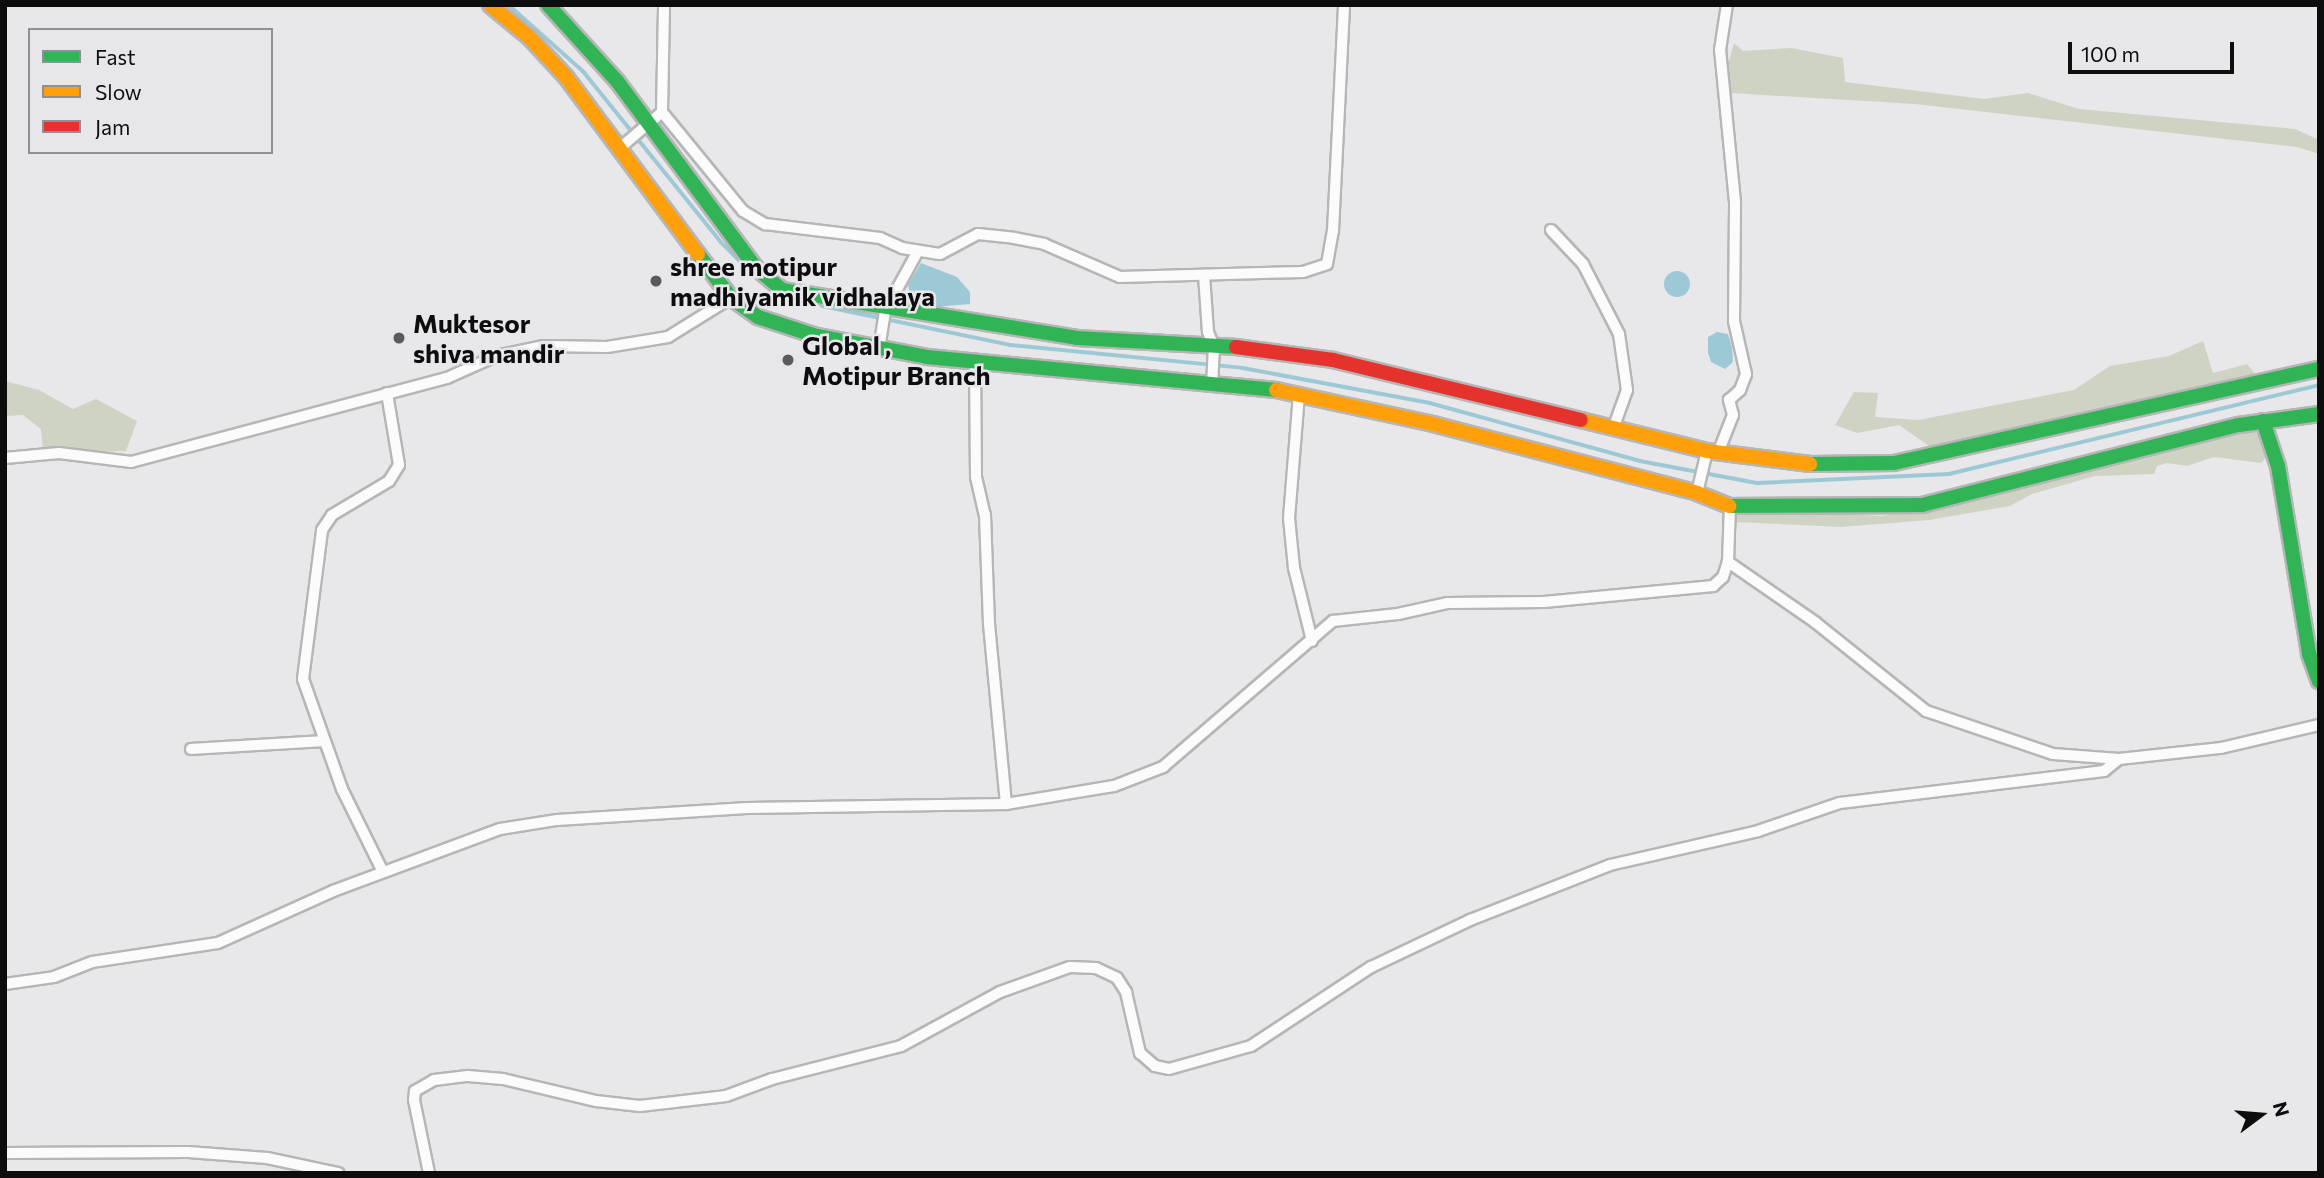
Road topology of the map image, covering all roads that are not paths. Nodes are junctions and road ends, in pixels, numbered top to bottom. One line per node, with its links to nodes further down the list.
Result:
1 (490, 5): 8 (main road)
2 (548, 5): 7 (main road)
3 (664, 5): 6 (street)
4 (1344, 5): 11 (street)
5 (1727, 5): 24 (street)
6 (662, 112): 7 (street); 10 (street)
7 (645, 127): 8 (street); 13 (main road)
8 (625, 144): 12 (main road)
9 (1551, 230): 23 (street)
10 (918, 251): 11 (street); 13 (street)
11 (1204, 275): 14 (street)
12 (731, 298): 15 (main road); 19 (street)
13 (888, 308): 14 (main road); 15 (street)
14 (1214, 347): 18 (street); 23 (main road)
15 (879, 349): 16 (main road)
16 (975, 362): 18 (main road); 35 (street)
17 (2319, 369): 24 (main road)
18 (1212, 383): 20 (main road)
19 (387, 393): 25 (street); 32 (street)
20 (1299, 394): 26 (main road); 29 (street)
21 (2319, 414): 22 (main road)
22 (2263, 421): 27 (main road); 30 (main road)
23 (1613, 429): 24 (main road)
24 (1713, 452): 26 (street)
25 (5, 458)
26 (1697, 493): 27 (main road)
27 (1730, 506): 28 (street)
28 (1728, 562): 29 (street); 34 (street)
29 (1312, 641): 35 (street)
30 (2319, 681)
31 (2319, 724): 34 (street)
32 (324, 741): 33 (street); 36 (street)
33 (191, 748)
34 (2119, 759): 40 (street)
35 (1006, 804): 36 (street)
36 (383, 872): 37 (street)
37 (5, 984)
38 (5, 1153): 39 (street)
39 (338, 1173)
40 (429, 1173)

